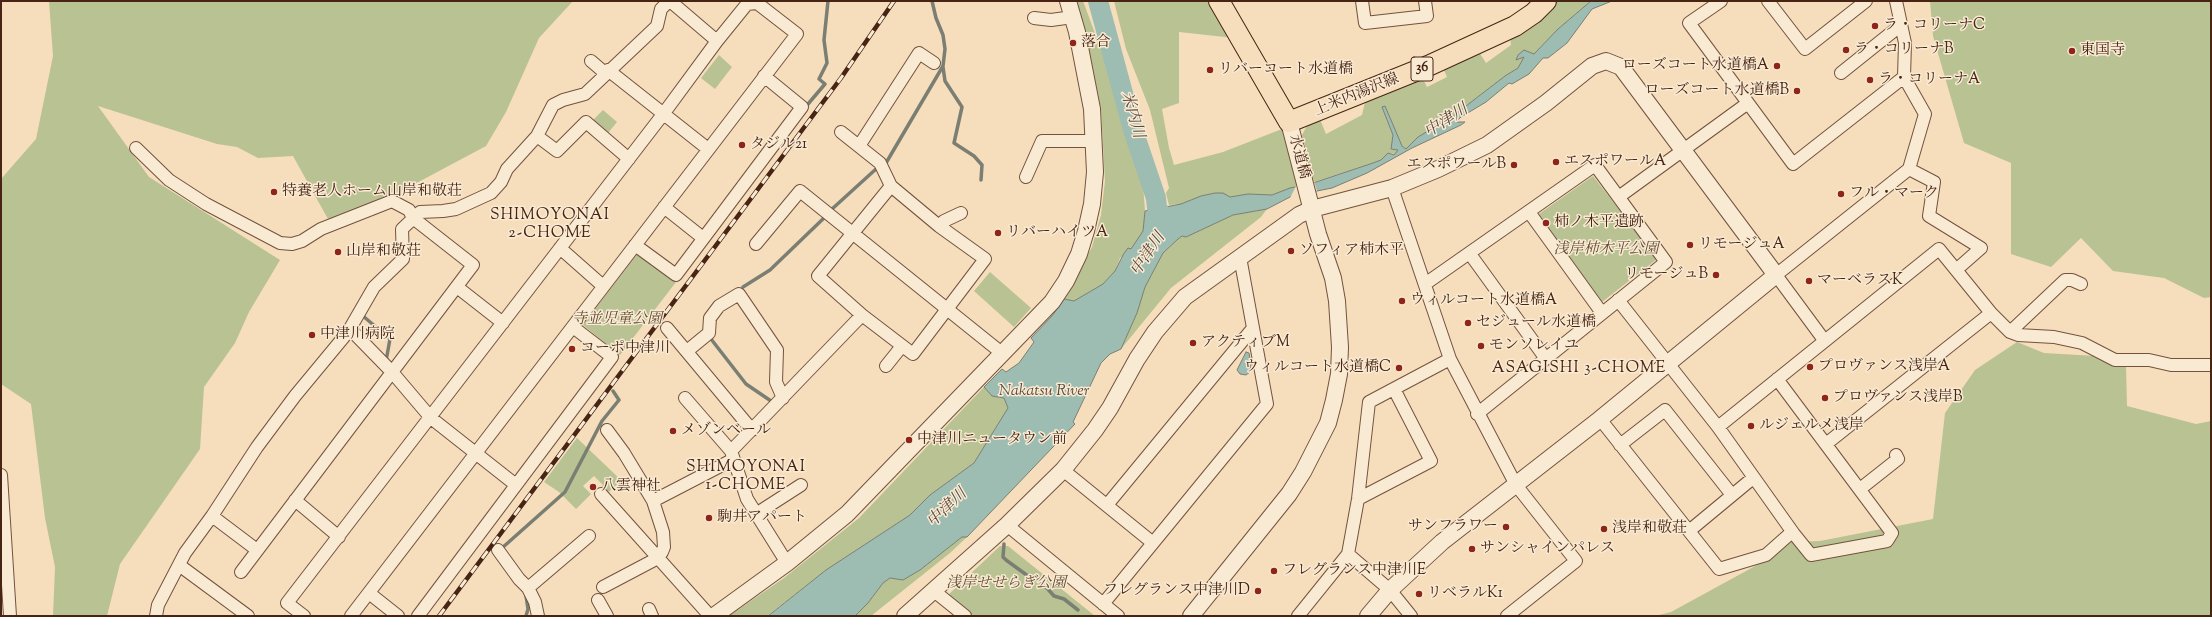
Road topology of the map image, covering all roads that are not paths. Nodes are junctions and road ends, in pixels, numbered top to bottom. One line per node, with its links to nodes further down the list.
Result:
1 (670, 1): 14 (street); 17 (street)
2 (1068, 1): 11 (street)
3 (1219, 1): 23 (main road)
4 (1362, 1): 5 (street)
5 (1425, 1)
6 (1546, 1): 23 (main road, 上米内湯沢線 / 36)
7 (1721, 1): 21 (street)
8 (1768, 1): 9 (street)
9 (1866, 1)
10 (1896, 1): 13 (street)
11 (1073, 17): 12 (street); 26 (street)
12 (1034, 18)
13 (1901, 25): 18 (street); 20 (street)
14 (717, 41): 19 (street); 22 (street)
15 (591, 61): 17 (street)
16 (934, 63): 27 (street)
17 (607, 72): 22 (street); 25 (street)
18 (1841, 73)
19 (764, 76): 29 (street); 44 (street)
20 (1904, 77): 21 (street); 32 (street)
21 (1748, 103): 30 (street)
22 (664, 113): 29 (street); 31 (street)
23 (1289, 122): 38 (street, 水道橋)
24 (841, 132): 27 (street)
25 (537, 136): 31 (street); 41 (street)
26 (1093, 141): 33 (street); 70 (street)
27 (859, 146): 34 (street)
28 (136, 148): 41 (street)
29 (708, 150): 37 (street)
30 (1684, 150): 35 (street); 36 (street); 51 (street)
31 (628, 159): 47 (street)
32 (1909, 169): 50 (street); 51 (street)
33 (1026, 177)
34 (891, 186): 42 (street); 43 (street)
35 (1392, 188): 38 (street); 52 (street)
36 (1620, 196): 39 (street); 56 (street)
37 (664, 207): 44 (street); 46 (street)
38 (1312, 208): 49 (street); 141 (street, 水道橋)
39 (1529, 212): 48 (street); 58 (street)
40 (962, 213): 42 (street)
41 (413, 218): 55 (street); 65 (street)
42 (939, 226): 57 (street)
43 (854, 232): 45 (street); 57 (street); 60 (street)
44 (703, 238): 46 (street)
45 (756, 244)
46 (635, 245): 54 (street)
47 (560, 248): 54 (street); 61 (street)
48 (1470, 254): 52 (street); 72 (street)
49 (1240, 257): 64 (street); 92 (street)
50 (1956, 270): 59 (street); 67 (street)
51 (1776, 275): 67 (street); 73 (street)
52 (1424, 284): 71 (street)
53 (2081, 284): 66 (street)
54 (603, 286): 62 (street)
55 (457, 287): 61 (street); 76 (street)
56 (1618, 300): 58 (street); 73 (street)
57 (946, 309): 68 (street); 70 (street)
58 (1602, 313): 72 (street)
59 (1991, 313): 66 (street); 87 (street)
60 (862, 315): 68 (street); 80 (street)
61 (503, 323): 82 (street)
62 (573, 327): 89 (street); 95 (street)
63 (667, 328): 69 (street)
64 (1253, 328): 104 (street); 112 (street)
65 (350, 329): 76 (street); 106 (street)
66 (2010, 332): 75 (street)
67 (1824, 340): 77 (street)
68 (902, 346): 74 (street)
69 (687, 351): 80 (street); 86 (street)
70 (1003, 354): 117 (street)
71 (1450, 359): 78 (street); 81 (street)
72 (1546, 359): 81 (street)
73 (1667, 362): 83 (street); 84 (street)
74 (886, 366)
75 (2211, 366)
76 (392, 372): 82 (street); 102 (street)
77 (1777, 379): 84 (street); 87 (street)
78 (1394, 389): 101 (street); 101 (street)
79 (685, 398): 91 (street)
80 (783, 398): 86 (street)
81 (1477, 414): 97 (street)
82 (431, 418): 89 (street); 111 (street)
83 (1600, 419): 88 (street); 97 (street)
84 (1718, 427): 94 (street)
85 (607, 430): 103 (street)
86 (752, 430): 91 (street)
87 (1826, 444): 98 (street)
88 (1620, 445): 100 (street); 108 (street)
89 (476, 453): 95 (street); 124 (street)
90 (1896, 455): 98 (street)
91 (732, 456): 103 (street); 105 (street)
92 (1063, 470): 104 (street); 107 (street)
93 (1, 475): 127 (street)
94 (1753, 478): 100 (street); 109 (street)
95 (516, 485): 133 (street)
96 (801, 485): 105 (street)
97 (1516, 486): 122 (street); 145 (street)
98 (1860, 489): 109 (street)
99 (601, 494): 116 (street)
100 (1732, 495): 108 (street)
101 (1358, 499): 115 (street)
102 (295, 500): 111 (street); 113 (street)
103 (652, 501): 116 (street)
104 (1107, 505): 112 (street)
105 (756, 514): 117 (street)
106 (212, 516): 113 (street); 118 (street)
107 (1007, 525): 123 (street); 126 (street)
108 (1689, 532): 109 (street)
109 (1792, 532)
110 (589, 536): 121 (street)
111 (339, 537): 130 (street)
112 (1153, 543): 126 (street)
113 (257, 550): 119 (street)
114 (498, 550): 121 (street)
115 (1348, 554): 122 (street); 142 (street)
116 (658, 558): 120 (street); 136 (street)
117 (787, 563): 137 (street)
118 (179, 565): 128 (street); 129 (street)
119 (240, 572)
120 (603, 587)
121 (528, 588): 134 (street)
122 (1390, 590): 143 (street); 144 (street)
123 (934, 591): 138 (street); 139 (street)
124 (369, 593): 131 (street); 132 (street)
125 (598, 600): 135 (street)
126 (1103, 604): 140 (street)
127 (10, 616)
128 (156, 616)
129 (248, 616)
130 (304, 616)
131 (351, 616)
132 (398, 616)
133 (418, 616)
134 (538, 616)
135 (607, 616)
136 (710, 616)
137 (714, 616)
138 (905, 616)
139 (965, 616)
140 (1118, 616)
141 (1191, 616)
142 (1298, 616)
143 (1368, 616)
144 (1411, 616)
145 (1507, 616)

